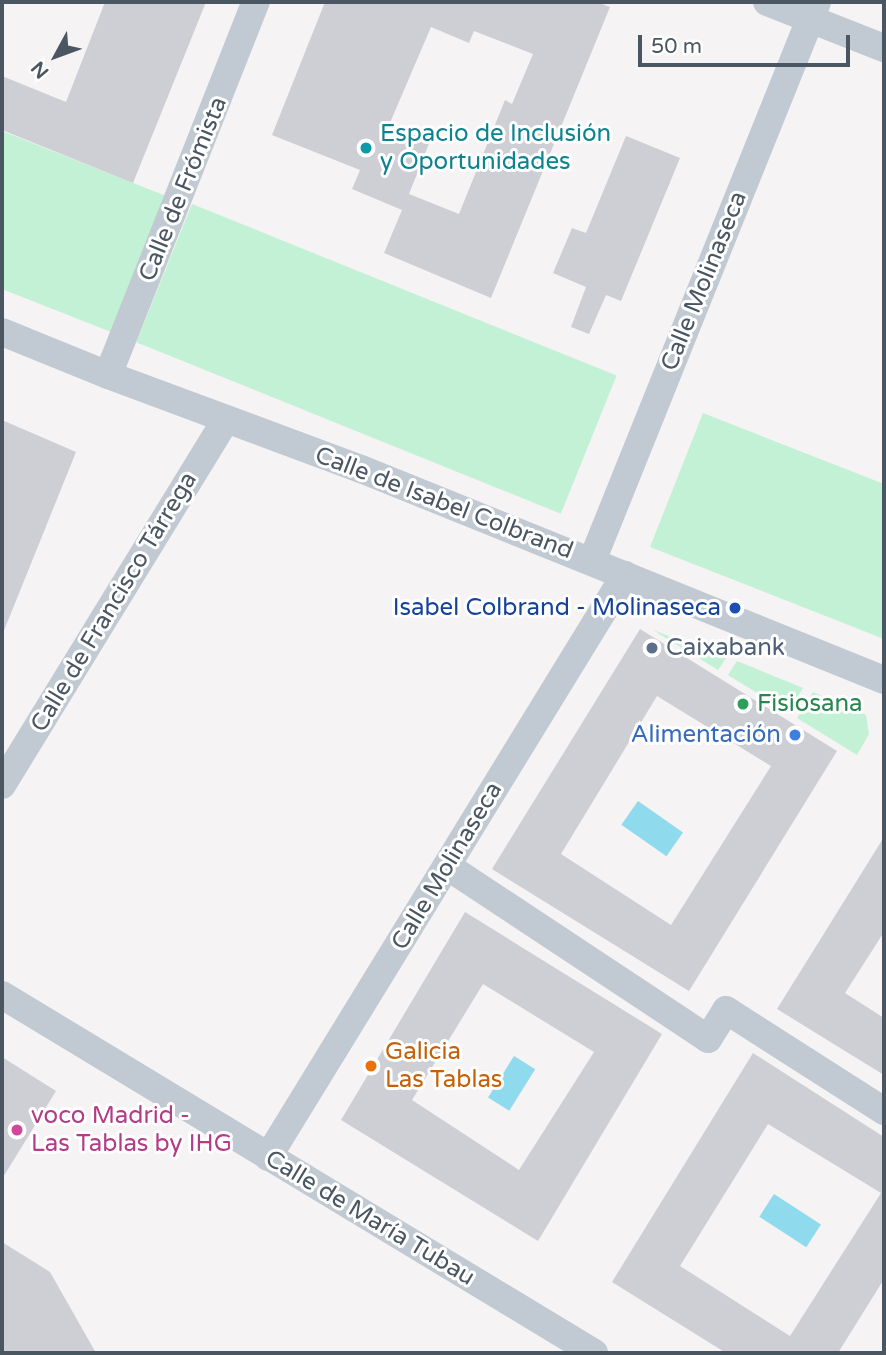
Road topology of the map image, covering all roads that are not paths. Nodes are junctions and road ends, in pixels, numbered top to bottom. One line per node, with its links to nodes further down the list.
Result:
1 (256, 2): 6 (street, Calle de Frómista)
2 (768, 2): 3 (street)
3 (813, 10): 4 (street); 8 (street, Calle Molinaseca)
4 (884, 48)
5 (2, 332): 6 (street, Calle de Isabel Colbrand)
6 (108, 375): 7 (street, Calle de Isabel Colbrand)
7 (226, 419): 8 (street, Calle de Isabel Colbrand); 11 (street, Calle de Francisco Tárrega)
8 (593, 561): 9 (street, Calle de Isabel Colbrand)
9 (625, 575): 10 (street, Calle de Isabel Colbrand); 12 (street, Calle Molinaseca)
10 (884, 680)
11 (2, 785)
12 (447, 866): 14 (street); 15 (street, Calle Molinaseca)
13 (2, 995): 15 (street, Calle de María Tubau)
14 (884, 1111)
15 (268, 1157): 16 (street, Calle de María Tubau)
16 (594, 1353)

